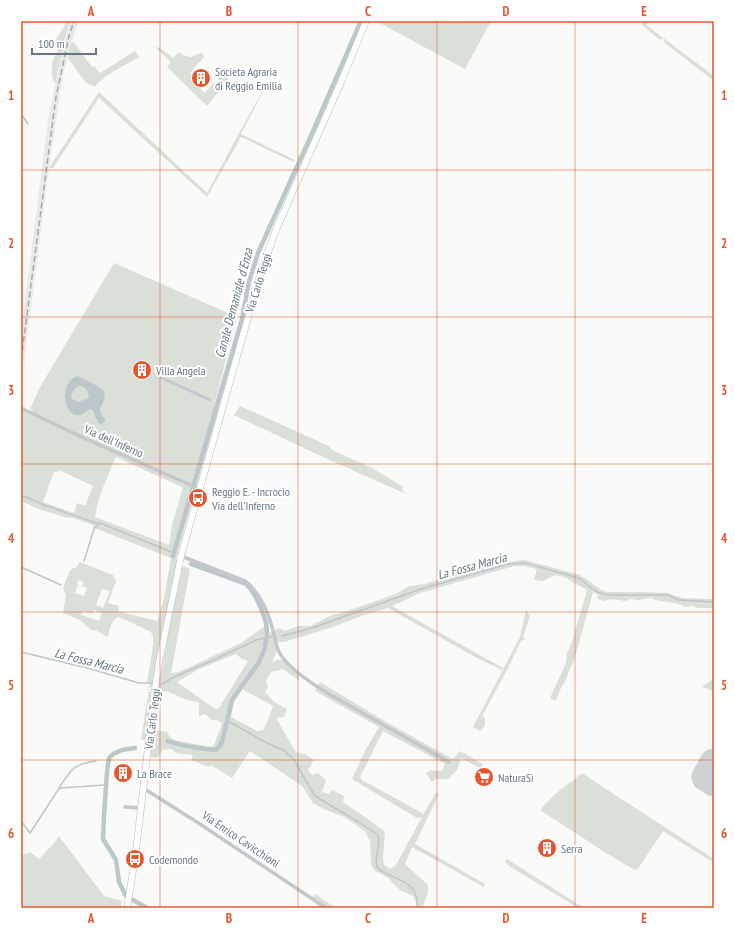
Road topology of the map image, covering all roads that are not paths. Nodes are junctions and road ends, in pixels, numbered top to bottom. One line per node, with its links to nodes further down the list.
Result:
1 (366, 21): 5 (main road, Via Carlo Teggi)
2 (160, 377): 3 (street)
3 (210, 400)
4 (21, 408): 5 (street, Via dell'Inferno)
5 (198, 488): 6 (main road, Via Carlo Teggi)
6 (182, 556): 7 (street); 8 (main road, Via Carlo Teggi)
7 (450, 762)
8 (143, 788): 10 (main road, Via Carlo Teggi); 12 (street, Via Enrico Cavicchioni)
9 (125, 806): 10 (street)
10 (140, 808): 11 (main road, Via Carlo Teggi)
11 (127, 908)
12 (326, 908)

